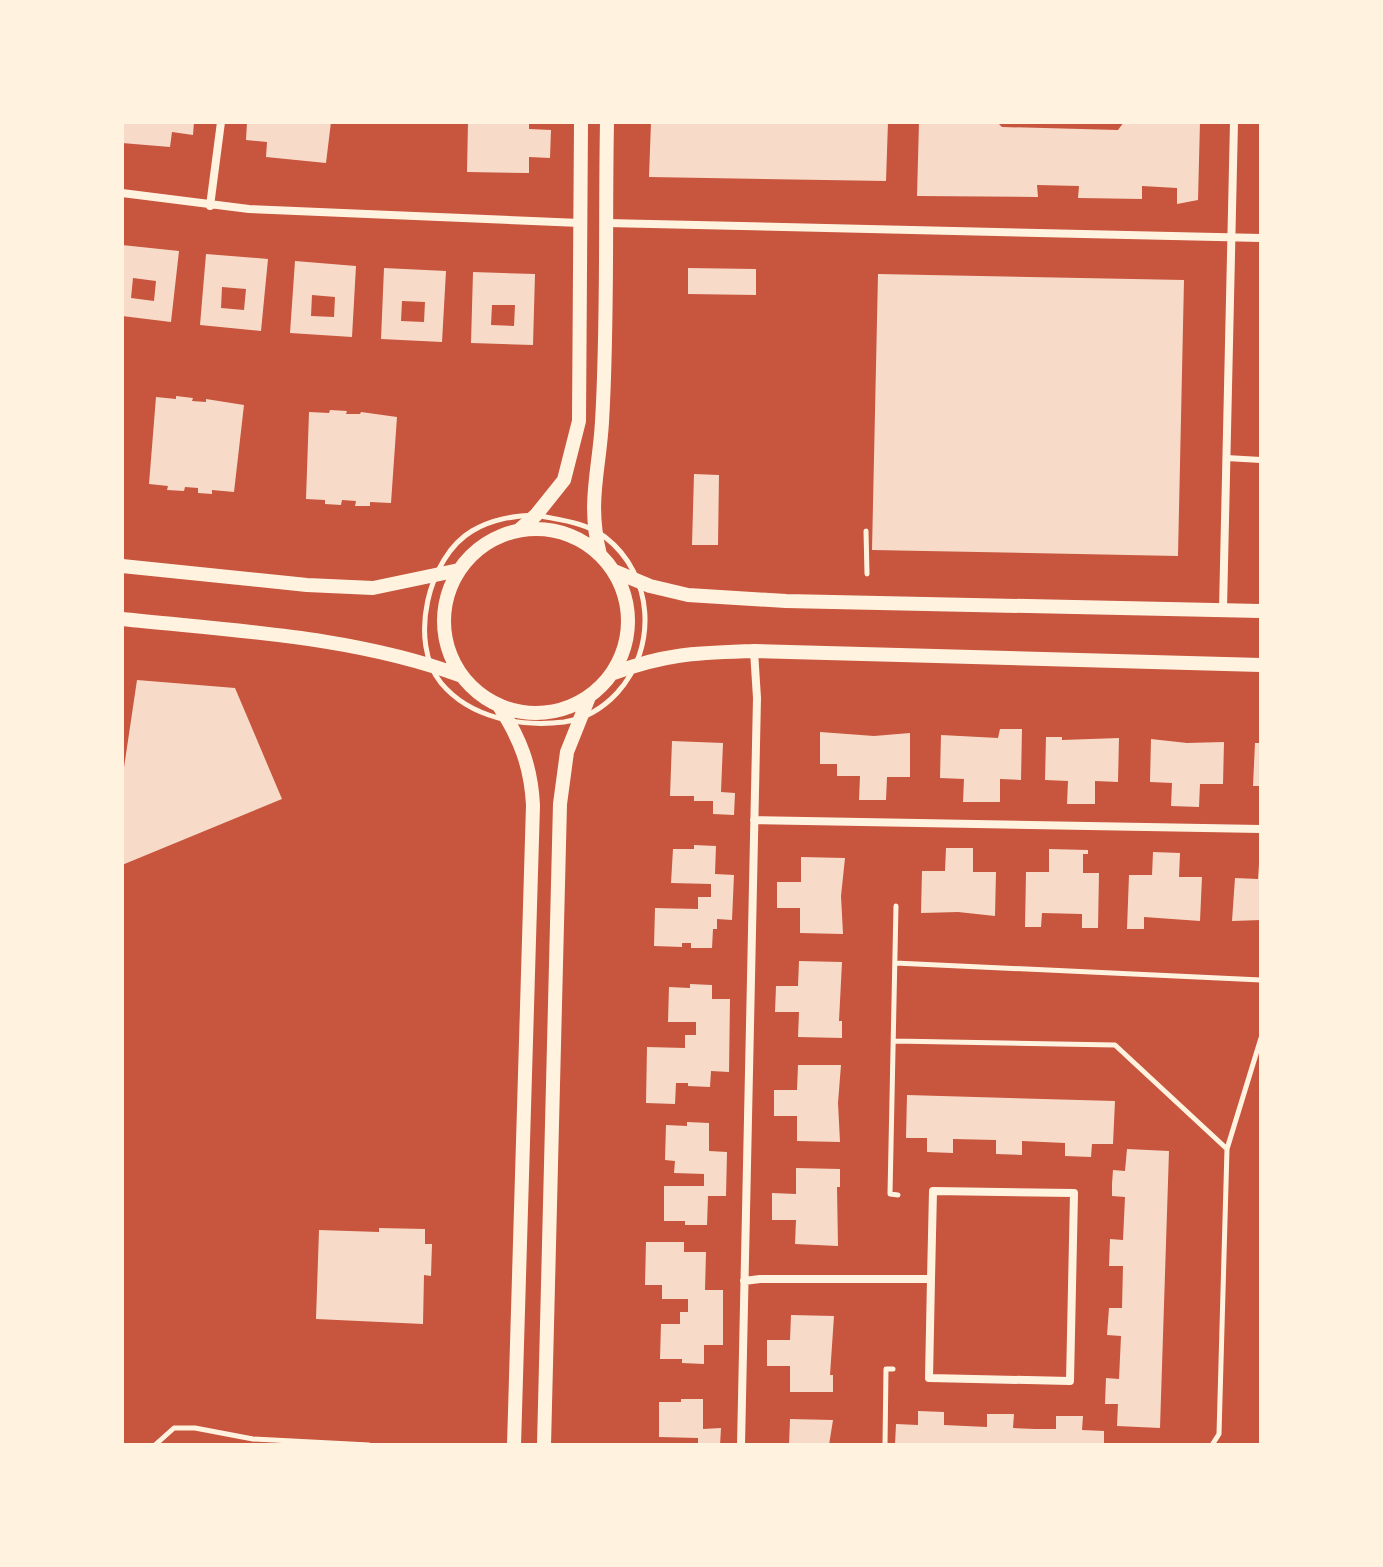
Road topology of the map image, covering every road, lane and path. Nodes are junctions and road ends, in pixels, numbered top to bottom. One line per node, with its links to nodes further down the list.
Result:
1 (221, 122): 6 (street)
2 (581, 122): 7 (street)
3 (607, 122): 8 (street)
4 (1234, 122): 9 (street)
5 (122, 193): 6 (street)
6 (210, 206): 7 (street)
7 (580, 223): 14 (street)
8 (605, 223): 9 (street); 13 (street)
9 (1231, 235): 10 (street); 11 (street)
10 (1261, 238)
11 (1226, 458): 12 (lane); 22 (street)
12 (1261, 460)
13 (594, 530): 16 (street); 21 (path)
14 (517, 531): 16 (street); 18 (street)
15 (866, 531): 20 (path)
16 (600, 555): 19 (street)
17 (122, 566): 18 (street)
18 (459, 570): 29 (street)
19 (614, 571): 21 (street); 28 (street)
20 (867, 574)
21 (639, 582): 22 (street); 26 (path)
22 (1223, 609): 23 (street)
23 (1261, 611)
24 (122, 619): 29 (street)
25 (754, 651): 26 (street); 27 (street); 35 (street)
26 (638, 664): 28 (street); 33 (path)
27 (1261, 665)
28 (614, 673): 30 (street)
29 (462, 676): 31 (street)
30 (589, 697): 31 (street); 33 (street)
31 (499, 706): 34 (street)
32 (480, 711): 34 (path)
33 (581, 717): 34 (path); 51 (street)
34 (509, 721): 50 (street)
35 (754, 820): 36 (street); 45 (street)
36 (1261, 829)
37 (896, 906): 38 (path)
38 (895, 963): 39 (path); 41 (path)
39 (1261, 980)
40 (1261, 1038): 42 (path)
41 (894, 1041): 42 (path); 43 (path)
42 (1227, 1149): 54 (path)
43 (898, 1195)
44 (931, 1279): 44 (street); 45 (street)
45 (744, 1281): 52 (street)
46 (893, 1369): 53 (path)
47 (293, 1442): 48 (path); 49 (path)
48 (155, 1445)
49 (369, 1445)
50 (514, 1445)
51 (544, 1445)
52 (741, 1445)
53 (885, 1445)
54 (1212, 1445)

